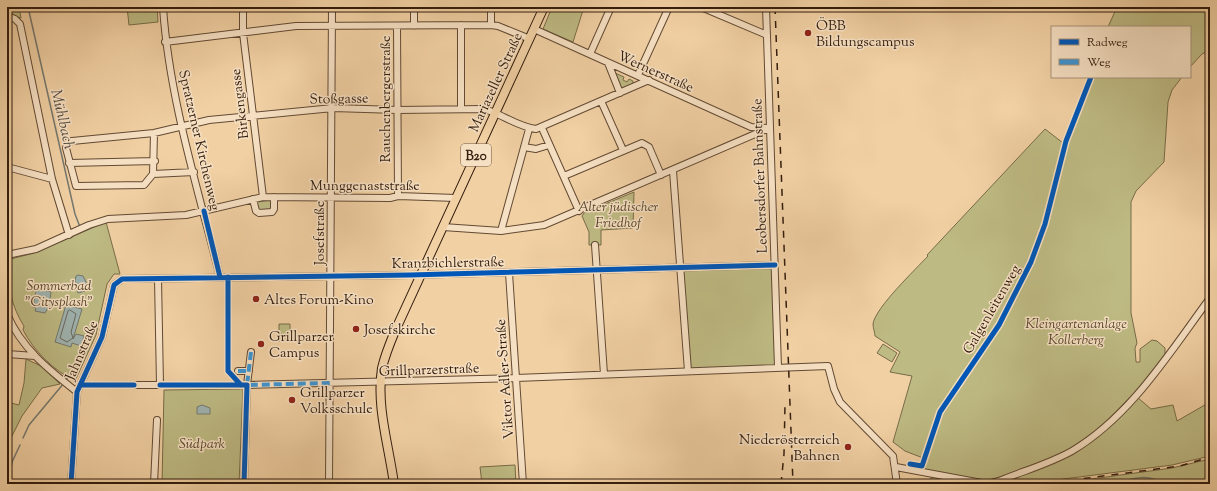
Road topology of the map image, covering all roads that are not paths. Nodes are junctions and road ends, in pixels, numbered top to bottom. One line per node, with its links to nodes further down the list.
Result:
1 (163, 7): 21 (street, Spratzerner Kirchenweg)
2 (243, 7): 18 (street, Birkengasse)
3 (332, 7): 12 (street, Josefstraße)
4 (414, 7): 15 (street)
5 (491, 7): 13 (street)
6 (544, 7): 17 (main road, Mariazeller Straße / B20)
7 (611, 7): 22 (street)
8 (669, 7): 24 (street)
9 (701, 7): 19 (street)
10 (766, 7): 19 (street, Leobersdorfer Bahnstraße)
11 (7, 16): 49 (street)
12 (332, 25): 14 (street); 18 (street); 28 (street, Josefstraße)
13 (490, 25): 16 (street); 20 (street)
14 (397, 26): 15 (street); 30 (street, Rauchenbergerstraße)
15 (414, 26): 16 (street)
16 (462, 26): 29 (street)
17 (534, 29): 20 (main road, Mariazeller Straße / B20); 22 (street, Wernerstraße)
18 (243, 33): 21 (street); 32 (street, Birkengasse)
19 (767, 34): 36 (street, Leobersdorfer Bahnstraße)
20 (530, 39): 31 (main road, Mariazeller Straße / B20)
21 (165, 42): 33 (street, Spratzerner Kirchenweg)
22 (590, 54): 23 (street, Wernerstraße)
23 (608, 63): 24 (street, Wernerstraße); 26 (street)
24 (638, 76): 25 (street, Wernerstraße)
25 (649, 80): 26 (street); 36 (street, Wernerstraße)
26 (620, 93): 27 (street)
27 (601, 101): 35 (street); 40 (street)
28 (332, 108): 30 (street, Stoßgasse); 32 (street, Stoßgasse); 53 (street, Josefstraße)
29 (461, 109): 30 (street, Stoßgasse); 31 (street, Stoßgasse)
30 (397, 110): 50 (street, Rauchenbergerstraße)
31 (496, 112): 34 (street, Stoßgasse); 54 (main road, Mariazeller Straße / B20)
32 (252, 115): 33 (street, Stoßgasse); 51 (street, Birkengasse)
33 (183, 125): 37 (street, Stoßgasse); 45 (street, Spratzerner Kirchenweg)
34 (529, 128): 35 (street); 39 (street)
35 (542, 128): 38 (street)
36 (769, 128): 44 (street); 63 (street, Leobersdorfer Bahnstraße)
37 (154, 133): 41 (street); 42 (street, Stoßgasse)
38 (549, 144): 39 (street); 47 (street)
39 (524, 146): 59 (street)
40 (623, 150): 47 (street); 48 (street)
41 (154, 161): 42 (street); 46 (street)
42 (69, 162): 46 (street)
43 (7, 167): 49 (street)
44 (673, 171): 48 (street); 64 (street)
45 (194, 172): 46 (street); 56 (street, Spratzerner Kirchenweg)
46 (153, 174)
47 (564, 176): 57 (street)
48 (661, 176): 57 (street)
49 (52, 179): 60 (street)
50 (398, 196): 53 (street, Munggenaststraße); 54 (street, Munggenaststraße)
51 (263, 197): 52 (street, Munggenaststraße); 55 (street, Munggenaststraße)
52 (274, 197): 53 (street, Munggenaststraße); 55 (street)
53 (331, 197): 68 (street, Josefstraße)
54 (456, 198): 58 (main road, Mariazeller Straße / B20)
55 (253, 199): 56 (street, Munggenaststraße)
56 (204, 211): 60 (street, Munggenaststraße); 69 (street, Spratzerner Kirchenweg)
57 (579, 211): 59 (street)
58 (443, 227): 59 (street); 67 (main road, Mariazeller Straße / B20)
59 (501, 231)
60 (69, 235): 62 (street, Munggenaststraße)
61 (595, 245): 65 (street)
62 (7, 255)
63 (775, 265): 64 (street, Kranzbichlerstraße); 77 (street, Leobersdorfer Bahnstraße)
64 (681, 267): 65 (street, Kranzbichlerstraße); 80 (street)
65 (596, 270): 66 (street, Kranzbichlerstraße); 81 (street)
66 (509, 273): 67 (street, Kranzbichlerstraße); 82 (street, Viktor Adler-Straße)
67 (421, 275): 68 (street, Kranzbichlerstraße); 83 (main road, Mariazeller Straße / B20)
68 (331, 276): 69 (street, Kranzbichlerstraße); 84 (street, Josefstraße)
69 (220, 277): 71 (street, Kranzbichlerstraße)
70 (123, 279): 71 (street, Kranzbichlerstraße); 87 (street, Jahnstraße)
71 (158, 279): 85 (street)
72 (1210, 298): 89 (street)
73 (7, 314): 76 (street)
74 (251, 352): 79 (street)
75 (7, 354): 76 (street)
76 (35, 356): 87 (street)
77 (778, 367): 80 (street, Grillparzerstraße); 89 (street, Grillparzerstraße)
78 (238, 371): 79 (street)
79 (249, 371): 86 (street)
80 (688, 371): 81 (street, Grillparzerstraße)
81 (604, 374): 82 (street, Grillparzerstraße)
82 (516, 378): 83 (street, Grillparzerstraße); 95 (street, Viktor Adler-Straße)
83 (380, 382): 84 (street, Grillparzerstraße); 94 (main road, Mariazeller Straße / B20)
84 (330, 383): 86 (street, Grillparzerstraße); 93 (street, Josefstraße)
85 (134, 385)
86 (247, 385): 92 (street)
87 (77, 392): 90 (street, Jahnstraße)
88 (157, 420): 91 (street)
89 (896, 467): 96 (street)
90 (71, 484)
91 (154, 484)
92 (244, 484)
93 (329, 484)
94 (394, 484)
95 (523, 484)
96 (897, 484)

